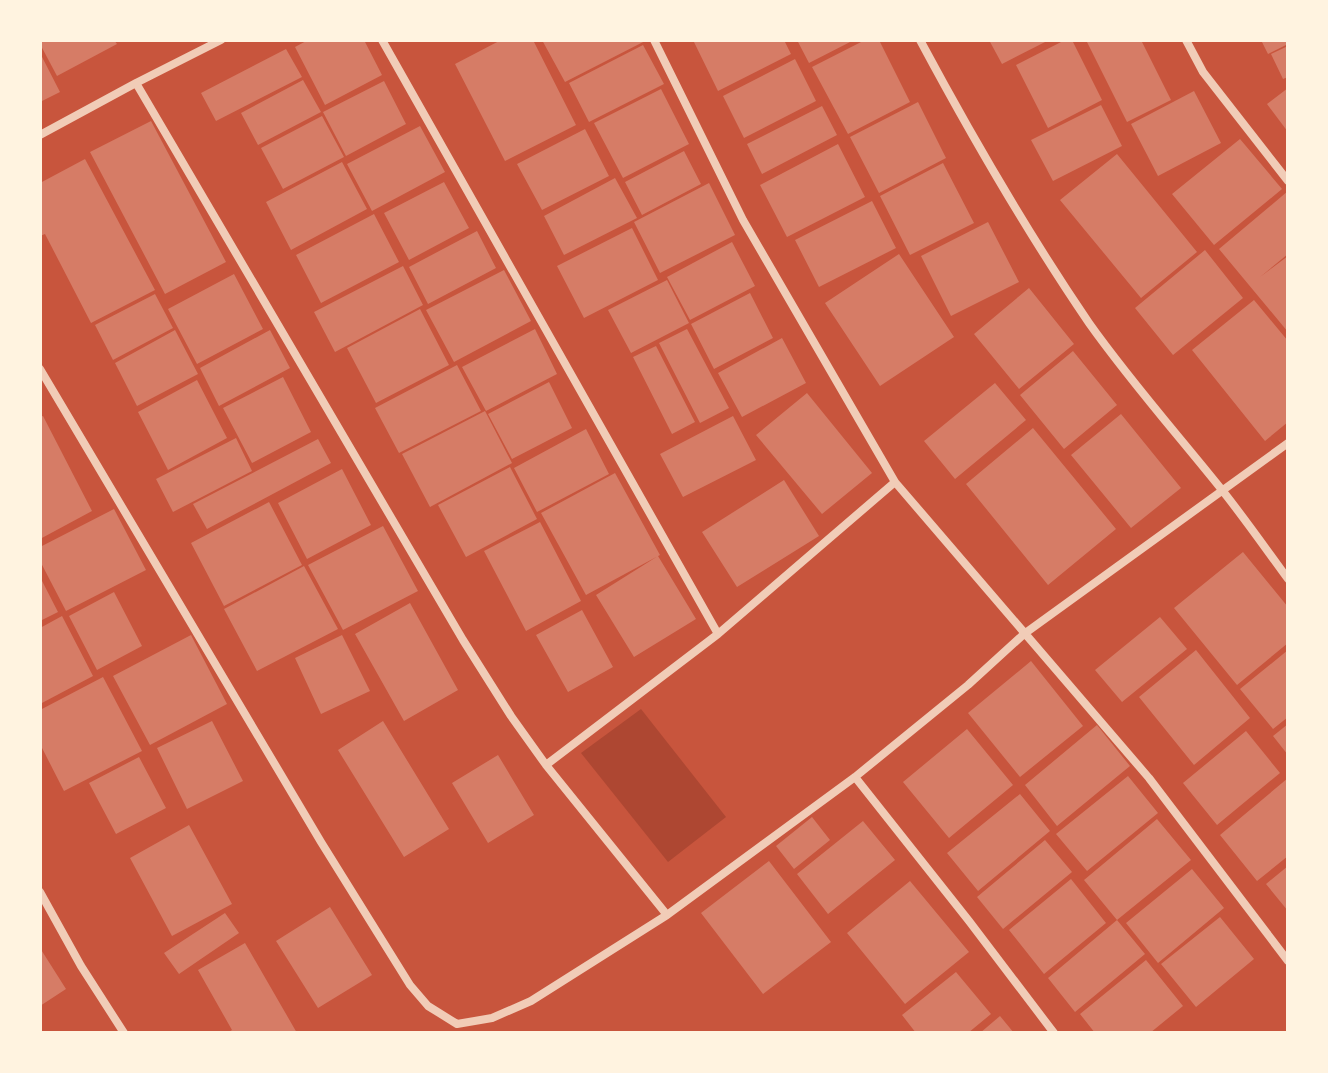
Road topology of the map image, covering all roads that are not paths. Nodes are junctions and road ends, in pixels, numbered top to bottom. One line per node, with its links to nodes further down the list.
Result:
1 (221, 40): 6 (street)
2 (382, 40): 14 (street)
3 (654, 40): 11 (street)
4 (920, 40): 12 (street)
5 (1186, 40): 8 (street)
6 (136, 83): 7 (street); 16 (street)
7 (40, 135)
8 (1288, 181)
9 (40, 369): 19 (street)
10 (1288, 443): 12 (street)
11 (895, 482): 14 (street); 15 (street)
12 (1223, 491): 13 (street); 15 (street)
13 (1288, 579)
14 (718, 634): 16 (street)
15 (1024, 634): 17 (street); 20 (street)
16 (546, 765): 19 (street)
17 (855, 777): 19 (street); 22 (street)
18 (40, 892): 21 (street)
19 (667, 915)
20 (1288, 961)
21 (124, 1033)
22 (1054, 1033)

